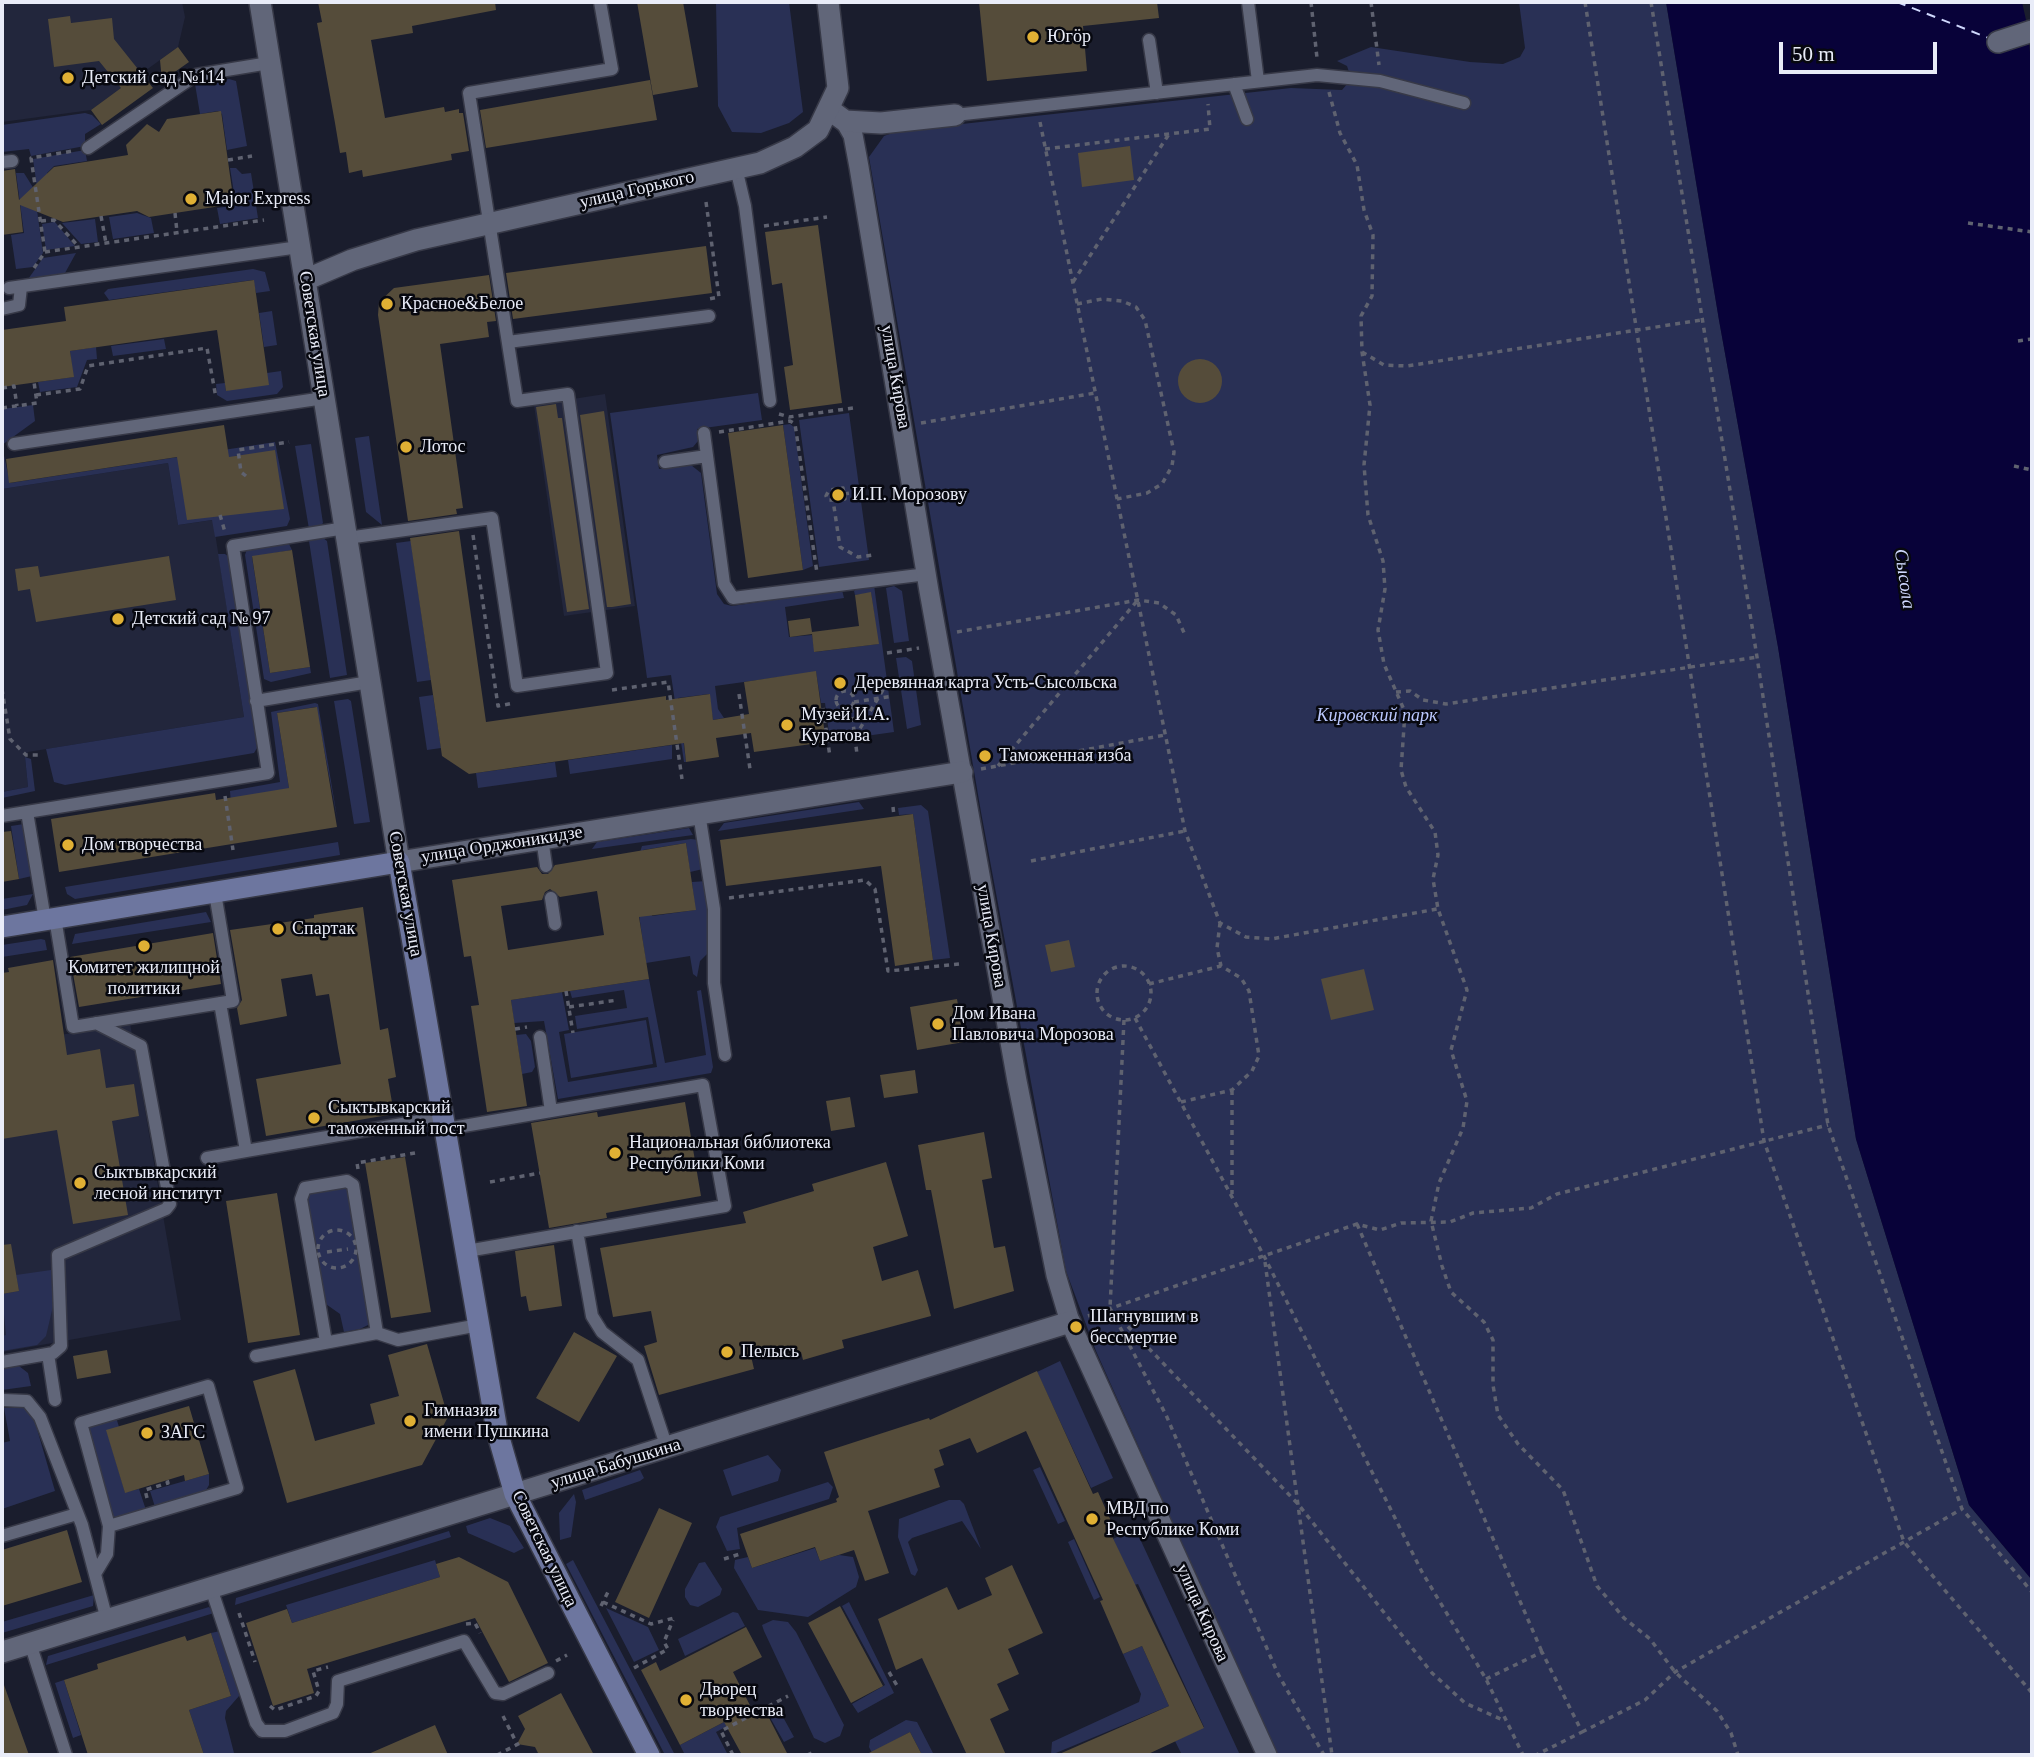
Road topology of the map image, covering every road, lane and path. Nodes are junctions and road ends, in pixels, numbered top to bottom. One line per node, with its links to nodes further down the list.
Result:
1 (261, 2): 12 (street, Советская улица)
2 (600, 2): 36 (lane)
3 (828, 2): 21 (street)
4 (1248, 2): 14 (lane)
5 (1311, 2): 13 (path)
6 (1371, 2): 15 (path)
7 (1585, 2): 51 (path)
8 (1651, 2): 50 (path)
9 (2032, 32): 11 (street)
10 (1149, 40): 17 (lane)
11 (1998, 42)
12 (269, 64): 25 (lane); 43 (street, Советская улица)
13 (1321, 78): 14 (lane); 15 (lane); 55 (path)
14 (1258, 81): 16 (lane)
15 (1380, 81): 19 (lane)
16 (1234, 84): 17 (lane); 22 (lane)
17 (1157, 93): 20 (lane)
18 (1207, 100): 24 (path)
19 (1464, 103)
20 (955, 115): 21 (street)
21 (837, 116): 29 (street, улица Горького); 86 (street, улица Кирова)
22 (1247, 119)
23 (1040, 120): 26 (path)
24 (1169, 134): 26 (path); 45 (path)
25 (88, 148): 35 (path)
26 (1045, 149): 45 (path)
27 (252, 156): 28 (path)
28 (228, 160)
29 (736, 168): 36 (street, улица Горького); 38 (lane)
30 (706, 202): 46 (path)
31 (175, 213): 40 (path)
32 (101, 216): 41 (path)
33 (827, 217): 38 (path)
34 (264, 220): 40 (path)
35 (41, 221): 42 (path); 42 (path)
36 (491, 223): 44 (street, улица Горького); 54 (lane)
37 (1968, 223): 39 (path)
38 (748, 228): 61 (lane)
39 (2032, 232)
40 (178, 233): 41 (path)
41 (106, 243): 42 (path)
42 (79, 247)
43 (299, 247): 44 (street, Советская улица); 48 (lane)
44 (305, 280): 60 (street, Советская улица)
45 (1073, 282): 47 (path)
46 (697, 300)
47 (1077, 304): 58 (path); 79 (path)
48 (2, 309)
49 (709, 316): 54 (lane)
50 (1701, 320): 51 (path); 92 (path)
51 (1636, 330): 55 (path); 93 (path)
52 (2032, 339): 53 (path)
53 (2018, 341)
54 (508, 342): 82 (lane)
55 (1362, 352): 98 (path)
56 (34, 382): 59 (path)
57 (2, 388): 63 (path)
58 (1095, 393): 67 (path); 79 (path)
59 (36, 395): 62 (path); 63 (path)
60 (324, 398): 70 (lane); 82 (street, Советская улица)
61 (770, 401): 66 (path)
62 (221, 402)
63 (17, 405): 64 (path)
64 (2, 408)
65 (853, 408): 66 (path)
66 (789, 419): 71 (path); 85 (path)
67 (923, 422)
68 (704, 433): 72 (lane)
69 (289, 442): 76 (path)
70 (14, 444)
71 (721, 444)
72 (707, 456): 73 (lane); 86 (lane)
73 (665, 462)
74 (2014, 466): 75 (path)
75 (2032, 470)
76 (246, 476)
77 (864, 491): 78 (path)
78 (844, 494): 80 (path); 80 (path)
79 (1117, 499): 88 (path)
80 (833, 500): 83 (path)
81 (472, 528): 103 (path)
82 (346, 533): 95 (street, Советская улица); 102 (lane)
83 (873, 555)
84 (828, 573): 85 (path)
85 (817, 574): 87 (path)
86 (927, 574): 90 (street, улица Кирова)
87 (804, 576)
88 (1138, 600): 89 (path); 90 (path); 107 (path); 112 (path)
89 (1186, 637)
90 (938, 640): 91 (path); 114 (street, улица Кирова)
91 (887, 653)
92 (1757, 657): 93 (path); 153 (path)
93 (1692, 667): 98 (path); 154 (path)
94 (890, 678): 101 (path)
95 (369, 682): 102 (lane); 126 (street, Советская улица)
96 (2, 689): 110 (path)
97 (603, 691): 115 (path)
98 (1396, 692): 131 (path)
99 (739, 694): 113 (path)
100 (893, 696): 101 (path)
101 (878, 699): 104 (path); 108 (path)
102 (257, 701): 116 (lane)
103 (524, 702)
104 (854, 702): 105 (path); 105 (path)
105 (851, 707): 108 (path)
106 (823, 708): 111 (path)
107 (1165, 735): 112 (path); 122 (path)
108 (855, 737): 109 (path)
109 (857, 754)
110 (38, 755)
111 (830, 757)
112 (998, 766): 114 (path)
113 (750, 769)
114 (968, 771): 119 (street, улица Орджоникидзе); 170 (street, улица Кирова)
115 (682, 779)
116 (222, 780): 118 (lane); 124 (path)
117 (893, 807): 121 (path)
118 (27, 812): 120 (lane); 132 (lane)
119 (699, 813): 123 (street, улица Орджоникидзе); 148 (lane)
120 (2, 816)
121 (894, 816)
122 (1185, 831): 125 (path); 133 (path)
123 (542, 838): 126 (street, улица Орджоникидзе); 127 (lane)
124 (233, 850)
125 (1031, 861)
126 (399, 862): 128 (main road, улица Орджоникидзе); 152 (main road, Советская улица)
127 (547, 866)
128 (215, 892): 132 (main road, улица Орджоникидзе); 141 (lane)
129 (723, 895): 136 (path)
130 (551, 898): 134 (lane)
131 (1438, 909): 133 (path); 162 (path)
132 (50, 919): 135 (main road, улица Орджоникидзе); 145 (lane)
133 (1220, 923): 137 (path)
134 (555, 924)
135 (2, 927)
136 (959, 964)
137 (1221, 966): 138 (path); 149 (path)
138 (1149, 984): 143 (path); 144 (path)
139 (566, 991): 142 (path)
140 (618, 1000): 142 (path)
141 (220, 1003): 145 (lane); 155 (lane)
142 (569, 1007): 146 (path)
143 (1135, 1018): 144 (path); 150 (path)
144 (1124, 1020): 169 (path)
145 (96, 1023): 174 (lane)
146 (573, 1032)
147 (540, 1037): 151 (lane)
148 (725, 1055)
149 (1232, 1090): 150 (path); 161 (path)
150 (1181, 1102): 161 (path)
151 (551, 1111): 152 (lane); 164 (lane)
152 (445, 1123): 155 (lane); 166 (main road, Советская улица)
153 (1828, 1125): 154 (path); 182 (path)
154 (1764, 1141): 162 (path); 186 (path)
155 (246, 1151): 157 (lane)
156 (415, 1153): 158 (path)
157 (207, 1158)
158 (363, 1162)
159 (540, 1173): 160 (path)
160 (490, 1182)
161 (1233, 1196): 168 (path)
162 (1431, 1221): 163 (path); 199 (path)
163 (1357, 1224): 168 (path); 196 (path)
164 (577, 1231): 166 (lane); 179 (lane)
165 (359, 1247): 167 (path); 167 (path); 167 (path); 167 (lane); 172 (lane)
166 (467, 1251): 171 (main road, Советская улица)
167 (315, 1254): 173 (lane)
168 (1264, 1256): 169 (path); 181 (path); 201 (path)
169 (1110, 1308): 181 (path); 215 (path)
170 (1070, 1322): 179 (street, улица Бабушкина); 214 (street, улица Кирова)
171 (479, 1325): 172 (lane); 180 (main road, Советская улица)
172 (377, 1333): 173 (lane)
173 (326, 1342): 175 (lane)
174 (48, 1354): 176 (lane); 178 (lane)
175 (256, 1356)
176 (2, 1362)
177 (3, 1399): 183 (lane)
178 (55, 1400)
179 (667, 1448): 180 (street, улица Бабушкина)
180 (515, 1494): 190 (street, улица Бабушкина); 211 (main road, Советская улица)
181 (1298, 1504): 206 (path); 216 (path)
182 (1962, 1509): 186 (path); 191 (path)
183 (78, 1514): 185 (lane); 189 (lane)
184 (109, 1526): 184 (lane); 189 (lane)
185 (2, 1535)
186 (1904, 1542): 199 (path); 203 (path)
187 (743, 1553): 188 (path)
188 (724, 1559)
189 (95, 1574): 193 (lane)
190 (211, 1588): 193 (street, улица Бабушкина); 200 (lane)
191 (2032, 1591)
192 (608, 1592): 197 (path)
193 (107, 1620): 194 (street, улица Бабушкина)
194 (30, 1643): 195 (street, улица Бабушкина); 209 (lane)
195 (2, 1652)
196 (1542, 1652): 201 (path); 207 (path)
197 (634, 1668)
198 (889, 1672): 202 (path)
199 (1675, 1672): 207 (path); 219 (path)
200 (548, 1673)
201 (1486, 1679): 206 (path)
202 (899, 1689)
203 (2032, 1693)
204 (788, 1696): 212 (path)
205 (503, 1716): 210 (path)
206 (1507, 1721): 217 (path)
207 (1582, 1732): 218 (path)
208 (814, 1752): 213 (path)
209 (66, 1755)
210 (497, 1755)
211 (649, 1755)
212 (733, 1755)
213 (807, 1755)
214 (1267, 1755)
215 (1324, 1755)
216 (1332, 1755)
217 (1523, 1755)
218 (1536, 1755)
219 (1738, 1755)

